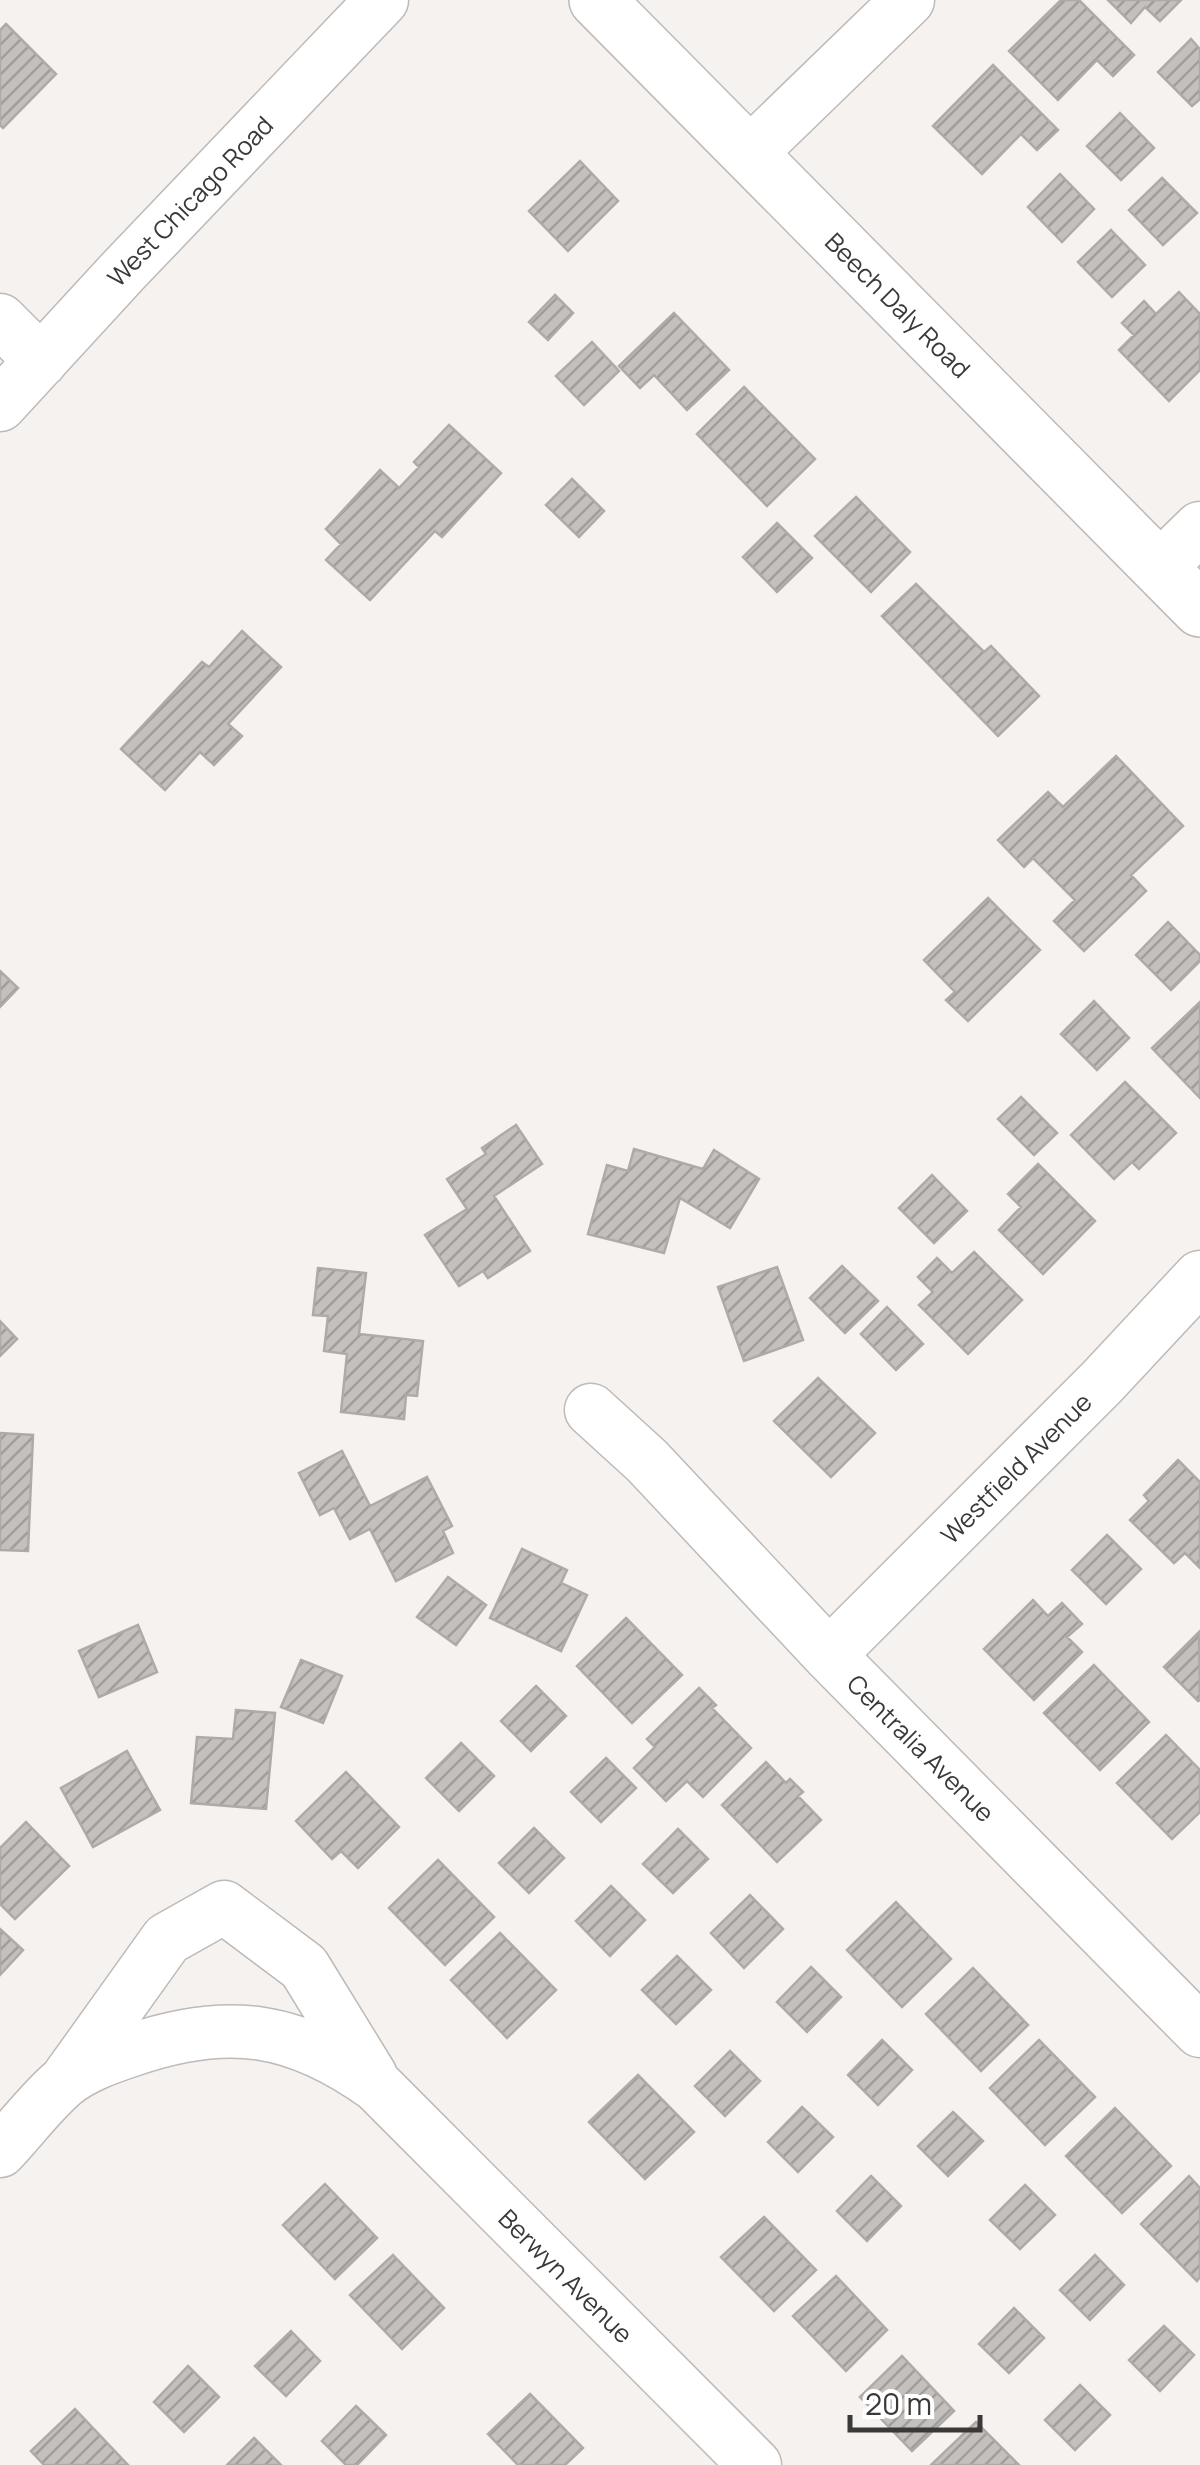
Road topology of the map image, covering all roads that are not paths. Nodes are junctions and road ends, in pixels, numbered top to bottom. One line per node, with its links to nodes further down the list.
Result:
1 (382, 0): 6 (street, West Chicago Road)
2 (598, 0): 4 (main road, Beech Daly Road)
3 (908, 0): 4 (street)
4 (749, 154): 9 (main road, Beech Daly Road)
5 (0, 320): 6 (street)
6 (41, 361): 7 (street, West Chicago Road)
7 (0, 405)
8 (1200, 528): 9 (street)
9 (1159, 568): 10 (main road, Beech Daly Road)
10 (1200, 609)
11 (1200, 1277): 13 (street, Westfield Avenue)
12 (591, 1410): 13 (street, Centralia Avenue)
13 (829, 1656): 14 (street, Centralia Avenue)
14 (1200, 2031)
15 (65, 2082): 16 (street, Berwyn Avenue); 16 (street, Berwyn Avenue); 17 (street)
16 (378, 2086): 18 (street, Berwyn Avenue)
17 (0, 2150)
18 (756, 2465)

